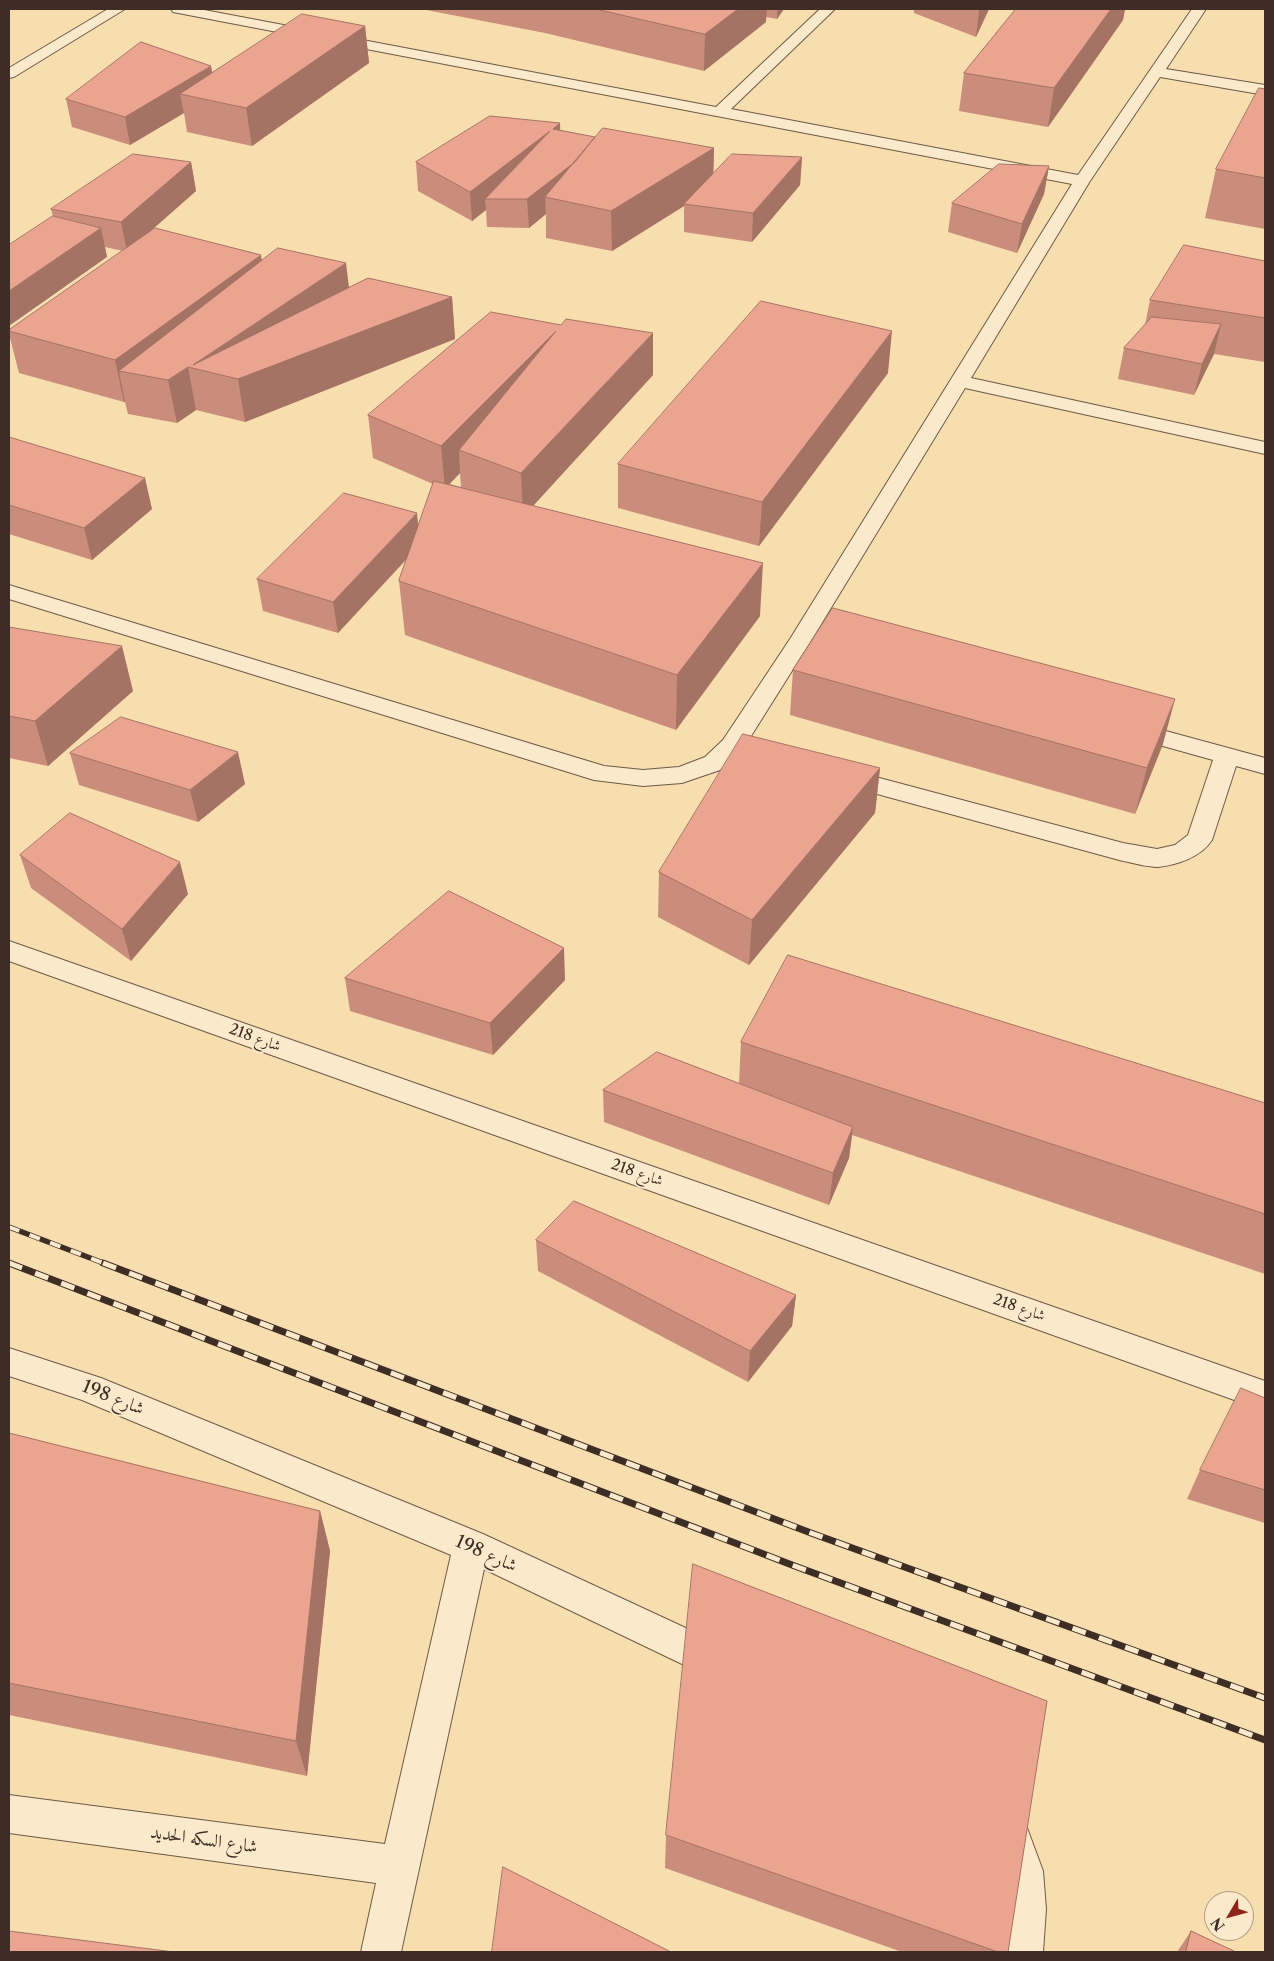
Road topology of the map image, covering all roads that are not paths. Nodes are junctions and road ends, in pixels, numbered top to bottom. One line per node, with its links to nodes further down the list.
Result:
1 (118, 9): 6 (street)
2 (178, 9): 8 (street)
3 (828, 9): 8 (street)
4 (1199, 9): 5 (street)
5 (1155, 72): 7 (street); 9 (street)
6 (9, 74)
7 (1265, 90)
8 (719, 112): 9 (street)
9 (1082, 181): 10 (street)
10 (959, 381): 11 (street); 12 (street)
11 (1265, 448)
12 (9, 592)
13 (1104, 722): 14 (street)
14 (1227, 756): 15 (street); 16 (street)
15 (1265, 766)
16 (818, 769)
17 (9, 951): 19 (street, شارع 218)
18 (9, 1362): 20 (street, شارع 198)
19 (1265, 1396)
20 (471, 1546): 21 (street, شارع 198); 24 (street)
21 (748, 1676)
22 (989, 1804): 26 (street)
23 (9, 1814): 24 (street, شارع السكه الحديد)
24 (399, 1866): 25 (street)
25 (381, 1952)
26 (1023, 1952)

